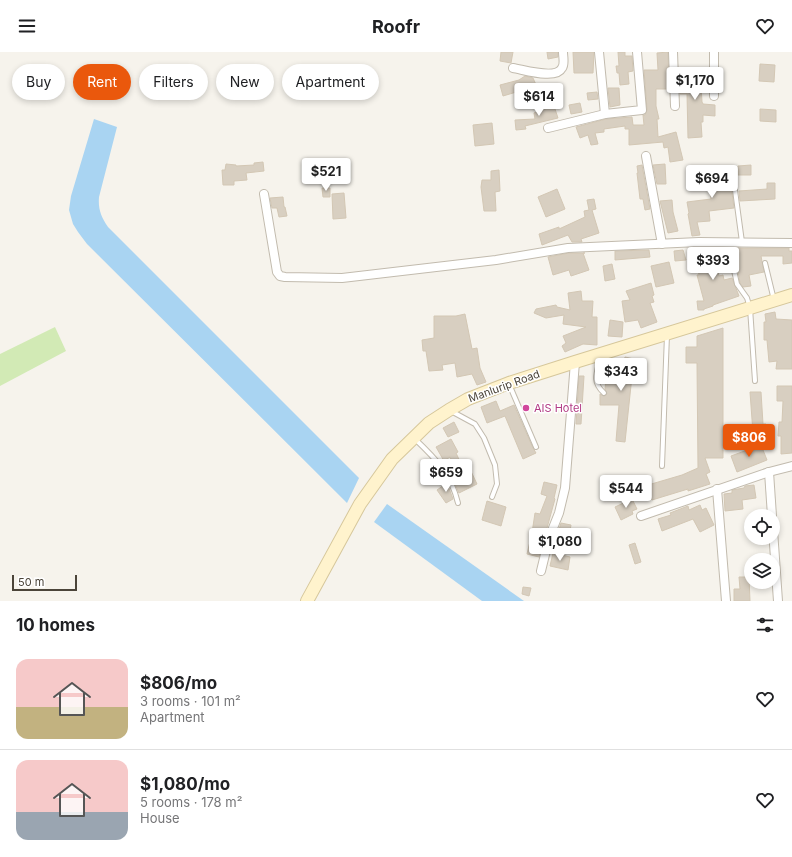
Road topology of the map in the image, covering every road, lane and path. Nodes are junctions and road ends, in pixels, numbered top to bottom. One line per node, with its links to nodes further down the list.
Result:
1 (563, 52): 6 (street)
2 (599, 52): 9 (street)
3 (637, 52): 9 (street)
4 (673, 52): 8 (street)
5 (714, 52): 7 (street)
6 (513, 68)
7 (714, 96)
8 (675, 106)
9 (604, 114): 10 (street)
10 (548, 128)
11 (646, 156): 16 (street)
12 (732, 168): 14 (lane)
13 (264, 194): 16 (street)
14 (742, 242): 15 (street); 16 (street)
15 (792, 243)
16 (662, 244)
17 (732, 261): 21 (lane)
18 (765, 263): 20 (lane)
19 (792, 295): 20 (main road, Manlurip Road)
20 (775, 300): 21 (main road, Manlurip Road)
21 (750, 308): 22 (main road, Manlurip Road); 25 (lane)
22 (667, 333): 23 (main road, Manlurip Road); 31 (lane)
23 (602, 354): 24 (main road, Manlurip Road); 27 (lane)
24 (575, 362): 26 (main road, Manlurip Road); 40 (street)
25 (755, 382)
26 (509, 383): 28 (main road, Manlurip Road); 30 (lane)
27 (604, 393)
28 (448, 410): 29 (main road, Manlurip Road); 35 (lane)
29 (413, 438): 36 (lane); 41 (main road, Manlurip Road)
30 (536, 447)
31 (662, 466)
32 (792, 466): 33 (street)
33 (769, 472): 34 (street); 37 (street)
34 (717, 489): 38 (street); 42 (street)
35 (492, 497)
36 (458, 503)
37 (772, 509)
38 (641, 516)
39 (774, 545): 43 (street)
40 (541, 570)
41 (307, 601)
42 (726, 601)
43 (778, 601)

